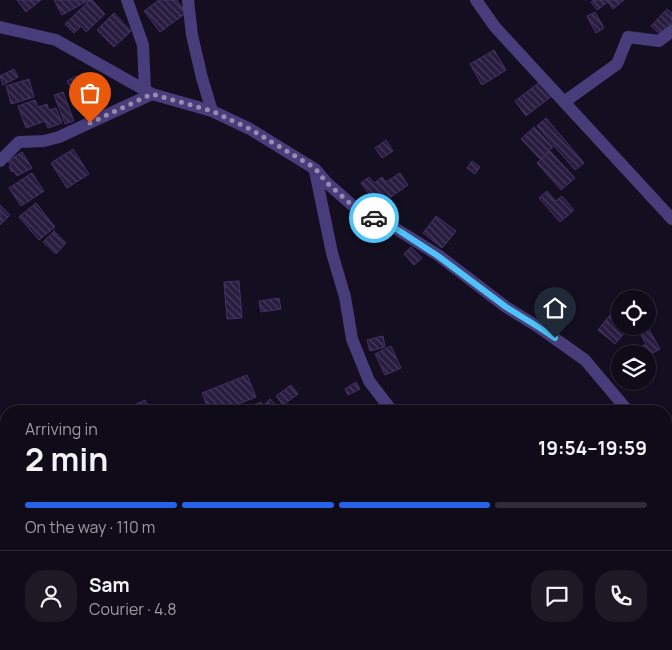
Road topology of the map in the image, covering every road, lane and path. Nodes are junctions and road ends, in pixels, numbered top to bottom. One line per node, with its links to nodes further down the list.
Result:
1 (127, 0): 6 (street)
2 (188, 0): 8 (street)
3 (476, 0): 7 (street)
4 (0, 27): 6 (street)
5 (672, 32): 7 (street)
6 (148, 92): 8 (street); 9 (street)
7 (564, 102): 11 (street)
8 (212, 111): 10 (street)
9 (0, 161)
10 (315, 168): 12 (street); 13 (street)
11 (672, 220)
12 (388, 405)
13 (623, 405)

